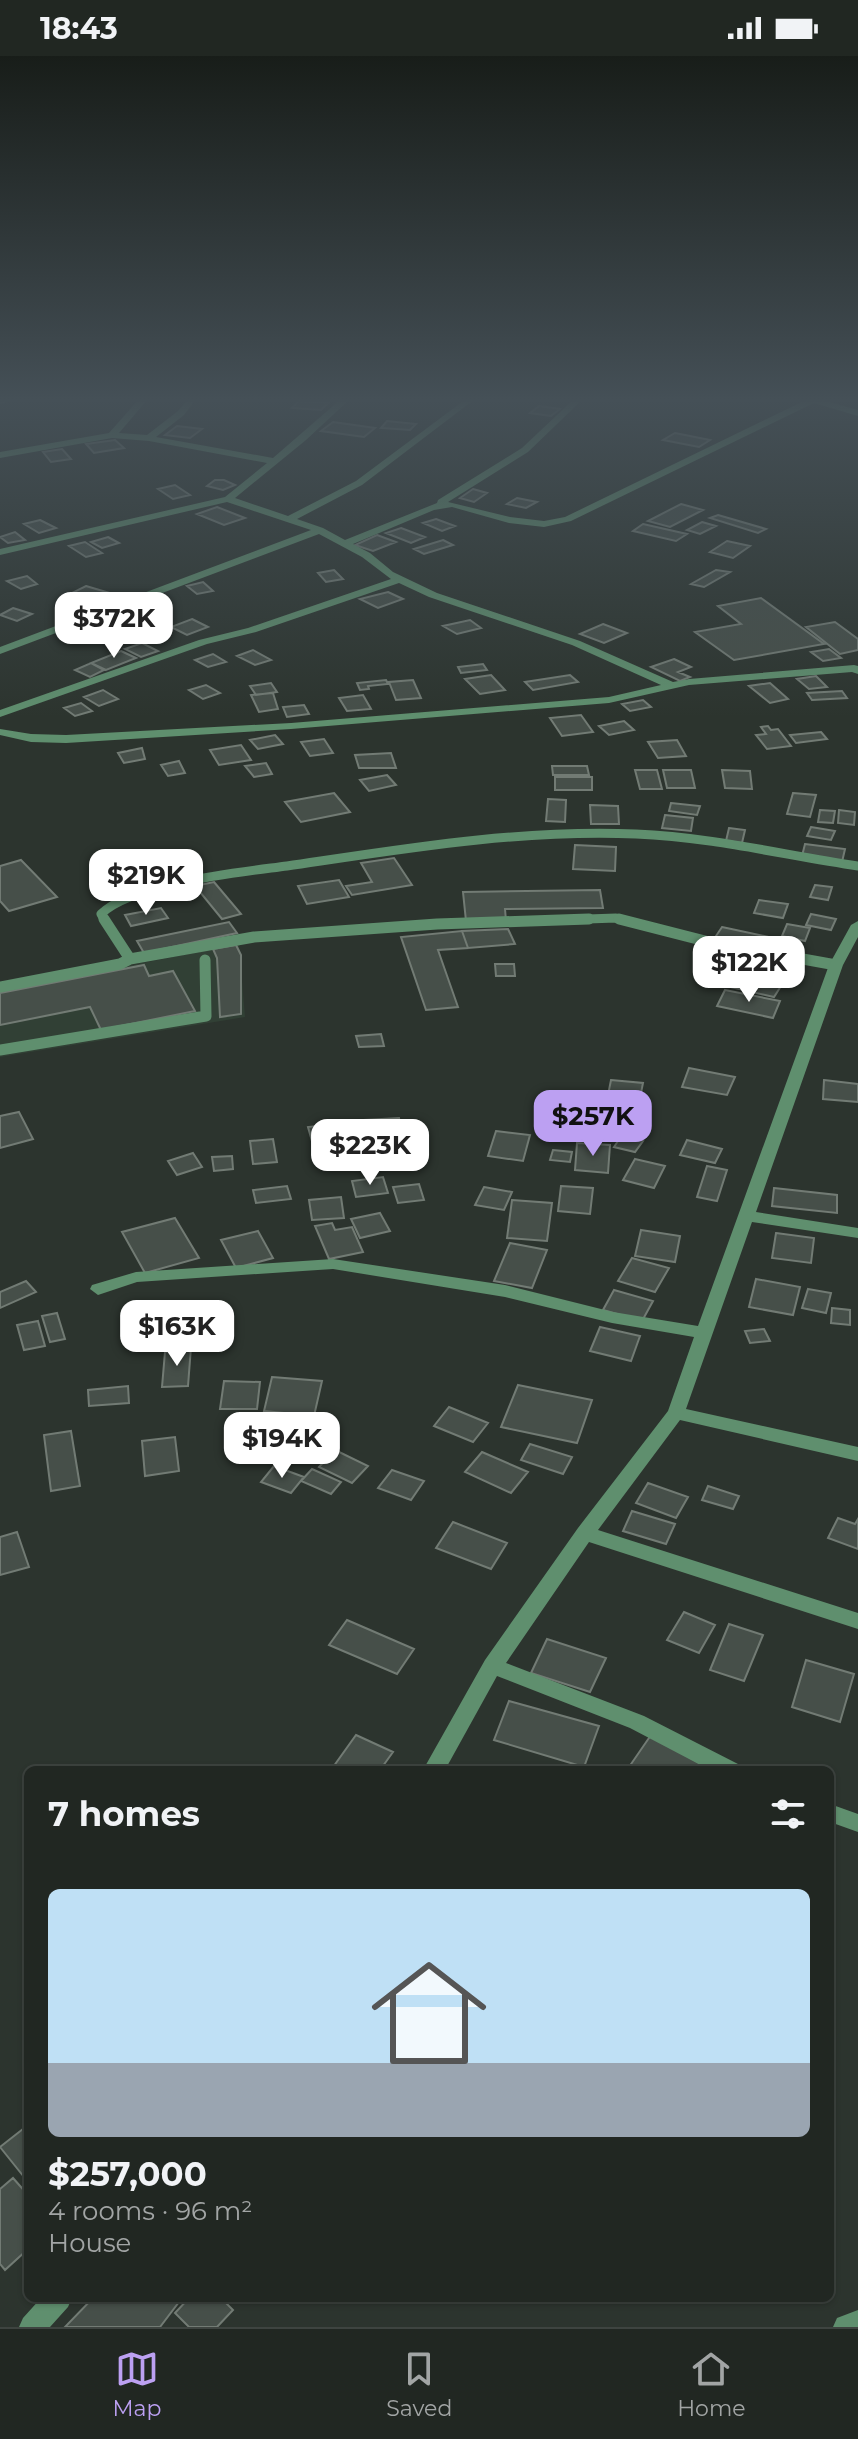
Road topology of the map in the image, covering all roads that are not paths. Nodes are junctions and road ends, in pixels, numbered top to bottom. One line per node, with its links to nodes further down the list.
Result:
1 (202, 505): 12 (street)
2 (247, 505): 9 (street)
3 (317, 505): 9 (street)
4 (436, 505): 8 (street)
5 (445, 505): 8 (street)
6 (455, 505): 7 (street)
7 (597, 505)
8 (432, 507): 11 (street)
9 (290, 519): 10 (street)
10 (320, 530): 11 (street); 14 (street)
11 (346, 543): 13 (street)
12 (0, 552)
13 (400, 579): 16 (street); 17 (street)
14 (0, 651)
15 (858, 671): 16 (street)
16 (672, 686): 18 (street)
17 (0, 714)
18 (0, 732)
19 (858, 866): 21 (lane)
20 (858, 925): 23 (street)
21 (130, 959): 23 (lane); 24 (lane)
22 (205, 960): 25 (lane)
23 (836, 965): 26 (street)
24 (0, 987)
25 (0, 1050)
26 (747, 1216): 27 (street); 29 (street)
27 (858, 1233)
28 (98, 1289): 29 (street)
29 (704, 1333): 30 (street)
30 (676, 1413): 31 (street); 32 (street)
31 (858, 1454)
32 (585, 1533): 33 (street); 34 (street)
33 (858, 1621)
34 (492, 1666): 35 (street); 36 (street)
35 (436, 1766)
36 (722, 1766)
37 (834, 1814): 38 (street)
38 (858, 1823)
39 (55, 2302): 41 (street)
40 (858, 2323): 42 (street)
41 (32, 2327)
42 (846, 2327)

